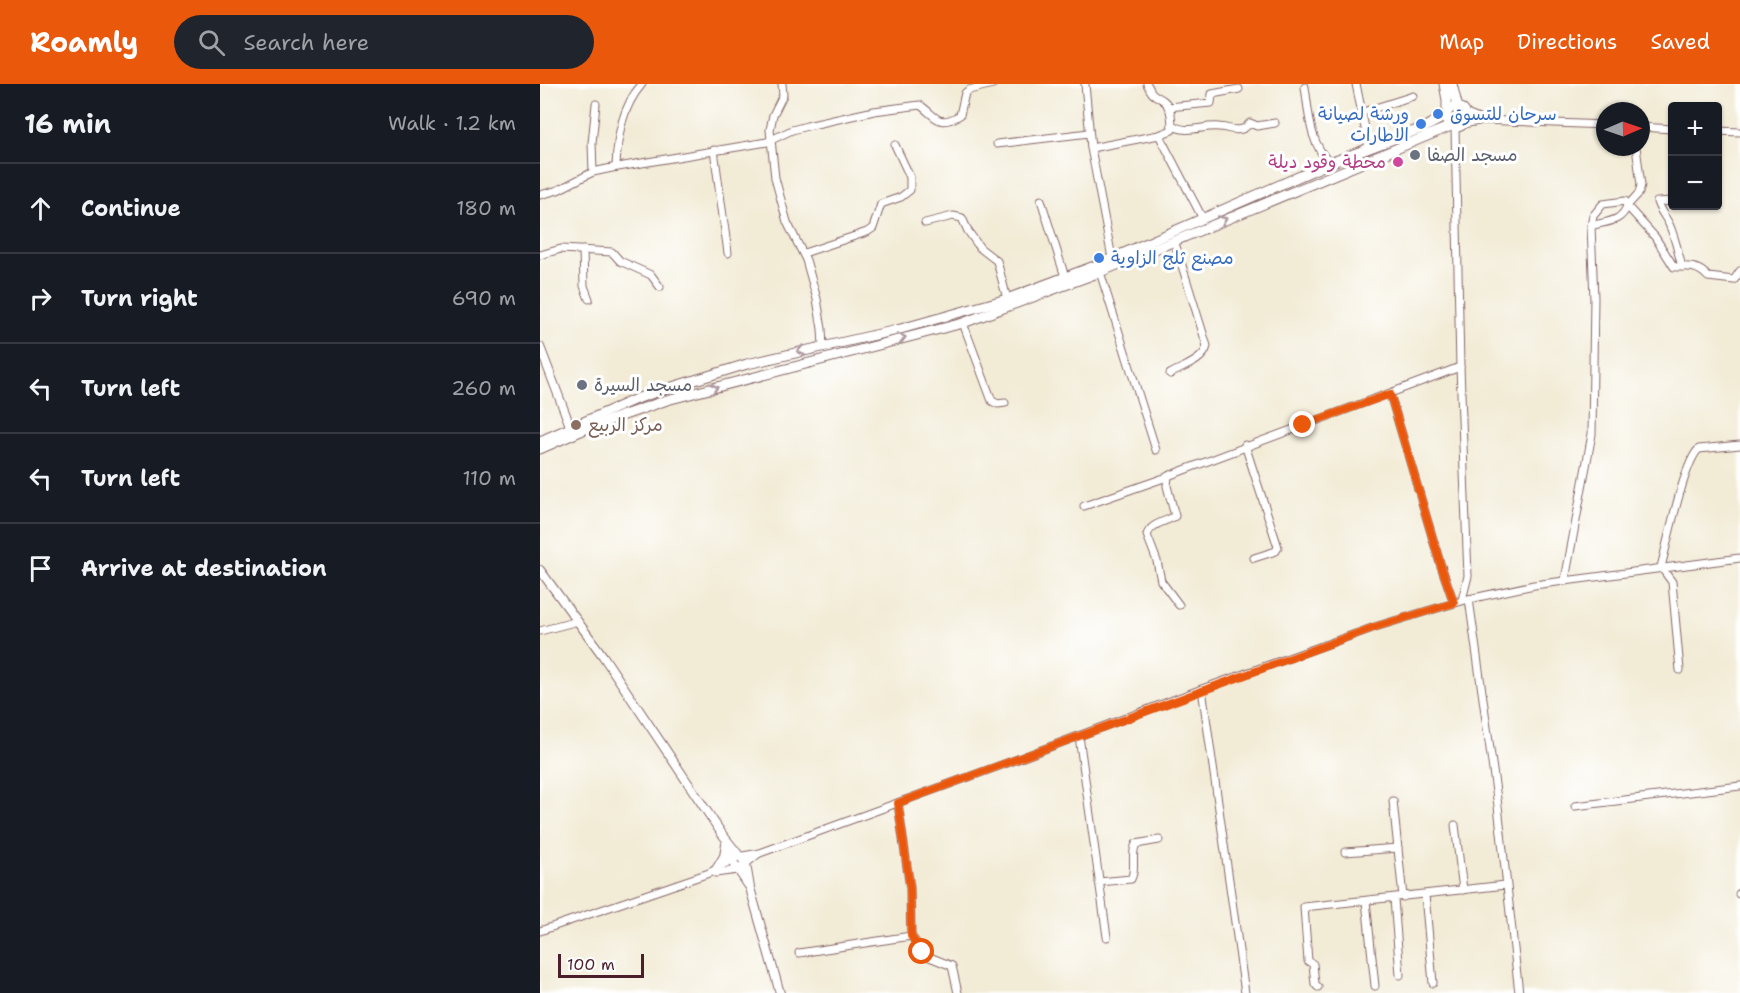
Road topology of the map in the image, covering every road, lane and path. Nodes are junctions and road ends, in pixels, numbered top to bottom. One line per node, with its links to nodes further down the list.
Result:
1 (642, 84): 36 (street)
2 (782, 84): 28 (street)
3 (993, 84): 28 (street)
4 (1085, 84): 26 (street)
5 (1147, 84): 13 (street)
6 (1356, 84): 15 (street)
7 (1444, 84): 16 (main road)
8 (1452, 84): 14 (main road)
9 (1305, 87): 35 (street)
10 (1239, 90): 13 (street)
11 (1413, 96): 15 (street)
12 (596, 104): 37 (street)
13 (1168, 107): 19 (street)
14 (1461, 111): 16 (main road); 17 (street); 21 (main road)
15 (1363, 112): 32 (street)
16 (1446, 114): 21 (main road); 32 (main road)
17 (1481, 120): 20 (street); 21 (street)
18 (1275, 123): 19 (street)
19 (1172, 124): 27 (street)
20 (1596, 124)
21 (1456, 126): 45 (main road, one-way to 21); 61 (street)
22 (1650, 128): 23 (street)
23 (1668, 129)
24 (1722, 131): 25 (street)
25 (1740, 132)
26 (1089, 133): 29 (street); 31 (street)
27 (1159, 135): 31 (street); 42 (street)
28 (771, 140): 33 (street); 48 (street)
29 (997, 144)
30 (895, 145): 48 (street)
31 (1091, 148): 50 (street)
32 (1369, 148): 35 (main road)
33 (714, 150): 36 (street); 47 (street)
34 (1637, 156): 41 (street)
35 (1330, 163): 42 (main road)
36 (616, 167): 37 (street)
37 (593, 172): 38 (street)
38 (540, 195)
39 (1041, 200): 54 (street)
40 (1668, 201): 51 (street)
41 (1627, 206): 44 (street); 44 (street); 51 (street)
42 (1203, 219): 50 (main road)
43 (926, 223): 56 (street)
44 (1592, 226): 77 (street)
45 (1174, 240): 53 (main road); 62 (street)
46 (583, 250): 49 (street); 55 (street); 57 (street)
47 (728, 253)
48 (804, 253): 59 (street)
49 (540, 255)
50 (1112, 258): 54 (main road)
51 (1682, 267): 52 (street)
52 (1740, 271)
53 (1100, 272): 58 (main road); 70 (street)
54 (1065, 277): 56 (main road)
55 (660, 287)
56 (1007, 298): 59 (main road)
57 (589, 299)
58 (963, 323): 64 (street); 65 (main road, one-way to 58)
59 (823, 346): 65 (main road, one-way to 65)
60 (540, 347): 65 (street)
61 (1460, 367): 63 (street); 78 (street)
62 (1170, 374)
63 (1390, 394): 67 (street); 78 (street)
64 (1005, 403)
65 (572, 431): 66 (main road); 69 (main road)
66 (540, 441)
67 (1245, 445): 71 (street); 73 (street)
68 (1740, 445): 75 (street)
69 (540, 449)
70 (1156, 450)
71 (1167, 477): 72 (street); 79 (street)
72 (1084, 506)
73 (1254, 558)
74 (1740, 558): 75 (street)
75 (1661, 567): 77 (street); 82 (street)
76 (540, 570): 80 (street)
77 (1565, 580): 78 (street)
78 (1462, 601): 83 (street); 98 (street)
79 (1179, 605)
80 (578, 621): 81 (street); 90 (street)
81 (540, 631)
82 (1680, 670)
83 (1202, 689): 84 (street); 115 (street)
84 (1079, 736): 87 (street); 97 (street)
85 (1740, 786): 88 (street)
86 (1393, 801): 92 (street)
87 (898, 803): 94 (street); 106 (street)
88 (1575, 806)
89 (1455, 825): 100 (street)
90 (724, 838): 94 (street); 96 (street)
91 (1159, 840): 97 (street)
92 (1398, 848): 93 (street); 102 (street)
93 (1345, 852)
94 (740, 860): 95 (street); 96 (street); 99 (street)
95 (738, 870): 96 (street); 99 (street)
96 (712, 872): 105 (street)
97 (1100, 882): 107 (street)
98 (1506, 885): 100 (street); 116 (street)
99 (750, 888): 113 (street)
100 (1463, 890): 101 (street)
101 (1425, 895): 102 (street); 110 (street)
102 (1403, 897): 103 (street)
103 (1394, 898): 104 (street); 109 (street)
104 (1366, 901): 111 (street); 112 (street)
105 (540, 931)
106 (911, 936): 108 (street); 114 (street)
107 (1107, 937)
108 (799, 953)
109 (1400, 975)
110 (1433, 982)
111 (1375, 986)
112 (1318, 987)
113 (780, 993)
114 (958, 993)
115 (1245, 993)
116 (1519, 993)

